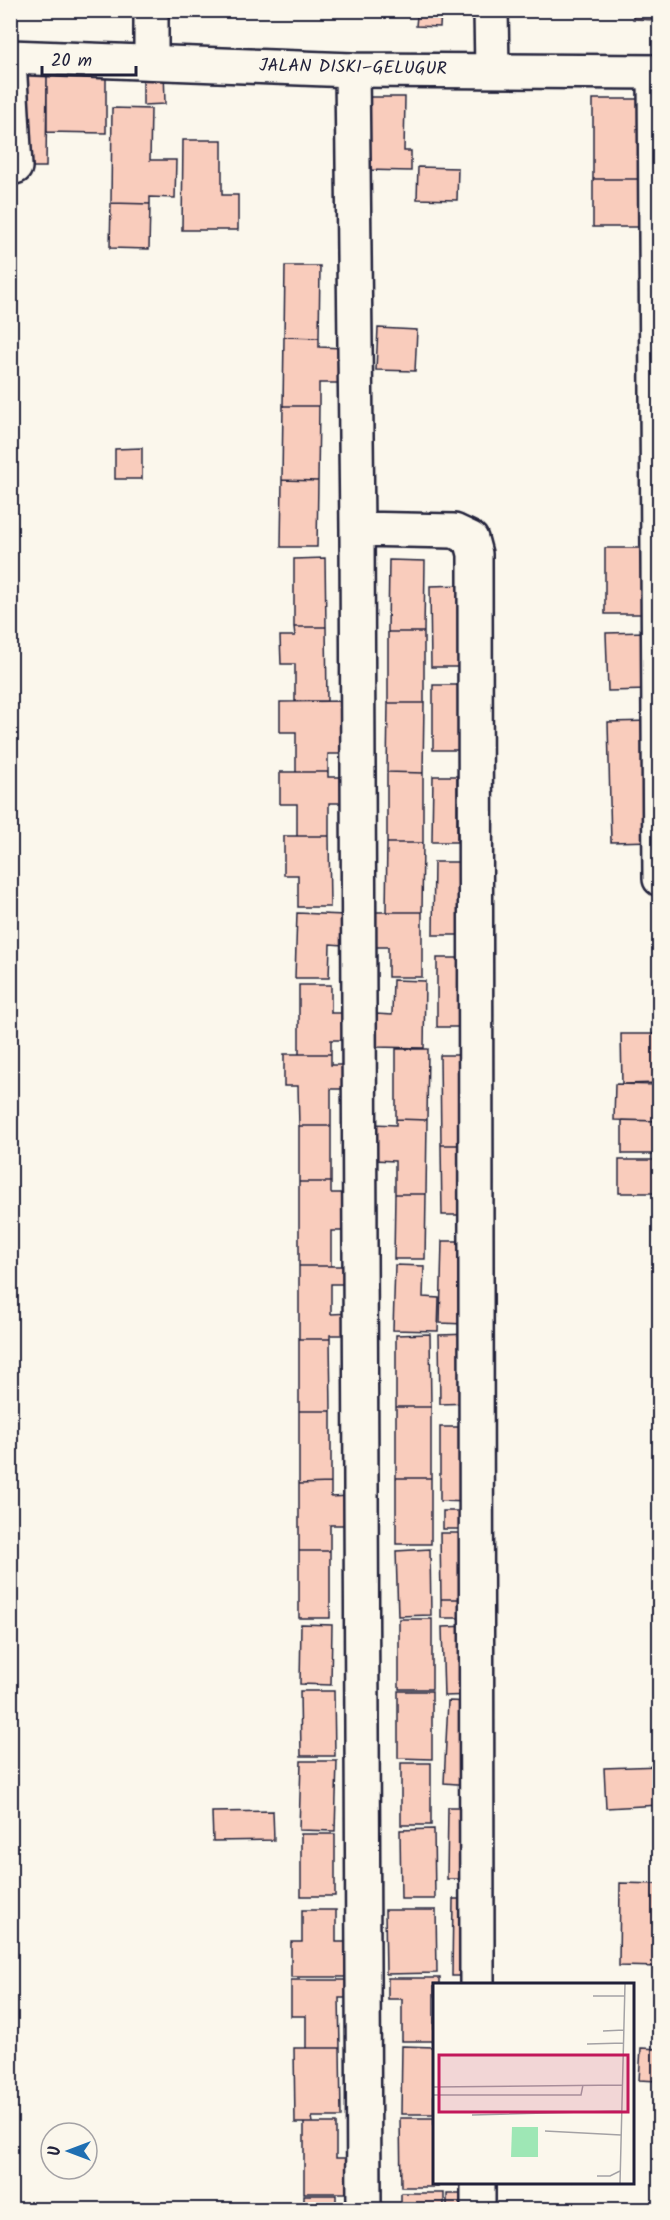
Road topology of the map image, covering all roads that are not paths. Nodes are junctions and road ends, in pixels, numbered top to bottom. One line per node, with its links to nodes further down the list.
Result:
1 (151, 10): 4 (street)
2 (491, 10): 6 (street)
3 (10, 57): 4 (street, JALAN DISKI–GELUGUR)
4 (151, 62): 5 (street, JALAN DISKI–GELUGUR)
5 (352, 70): 6 (street, JALAN DISKI–GELUGUR); 10 (street)
6 (492, 70): 7 (street, JALAN DISKI–GELUGUR)
7 (657, 72): 11 (street)
8 (10, 78): 9 (street)
9 (15, 167)
10 (357, 529): 12 (street); 14 (street)
11 (660, 879)
12 (477, 1983)
13 (478, 2184): 15 (street)
14 (364, 2210)
15 (478, 2210)

